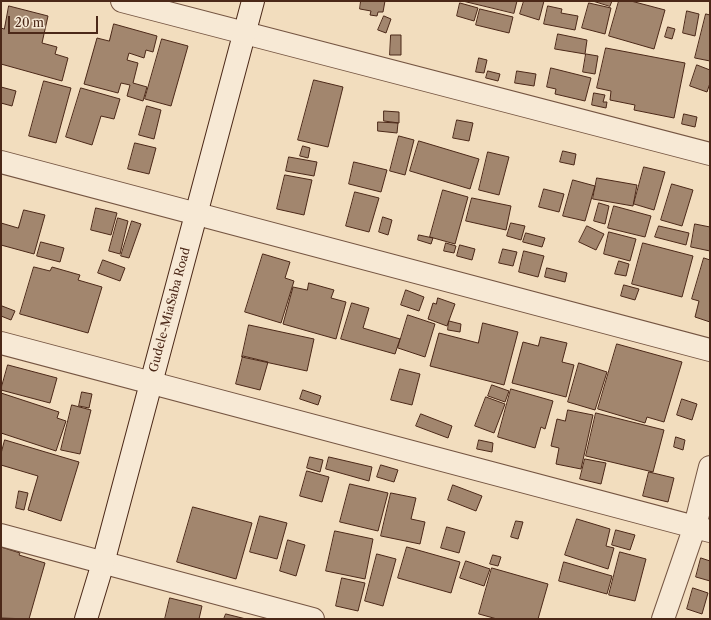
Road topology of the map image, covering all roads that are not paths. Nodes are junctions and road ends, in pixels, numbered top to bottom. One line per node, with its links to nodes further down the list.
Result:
1 (122, 1): 3 (street)
2 (253, 1): 3 (street, Gudele-MiaSaba Road)
3 (244, 33): 4 (street); 6 (street, Gudele-MiaSaba Road)
4 (710, 154)
5 (1, 162): 6 (street)
6 (196, 214): 8 (street); 9 (street, Gudele-MiaSaba Road)
7 (1, 343): 9 (street)
8 (710, 350)
9 (151, 383): 11 (street); 13 (street, Gudele-MiaSaba Road)
10 (710, 468): 11 (street)
11 (702, 528): 16 (street)
12 (1, 535): 13 (street)
13 (103, 563): 14 (street, Gudele-MiaSaba Road); 15 (street)
14 (86, 619)
15 (313, 619)
16 (663, 619)

